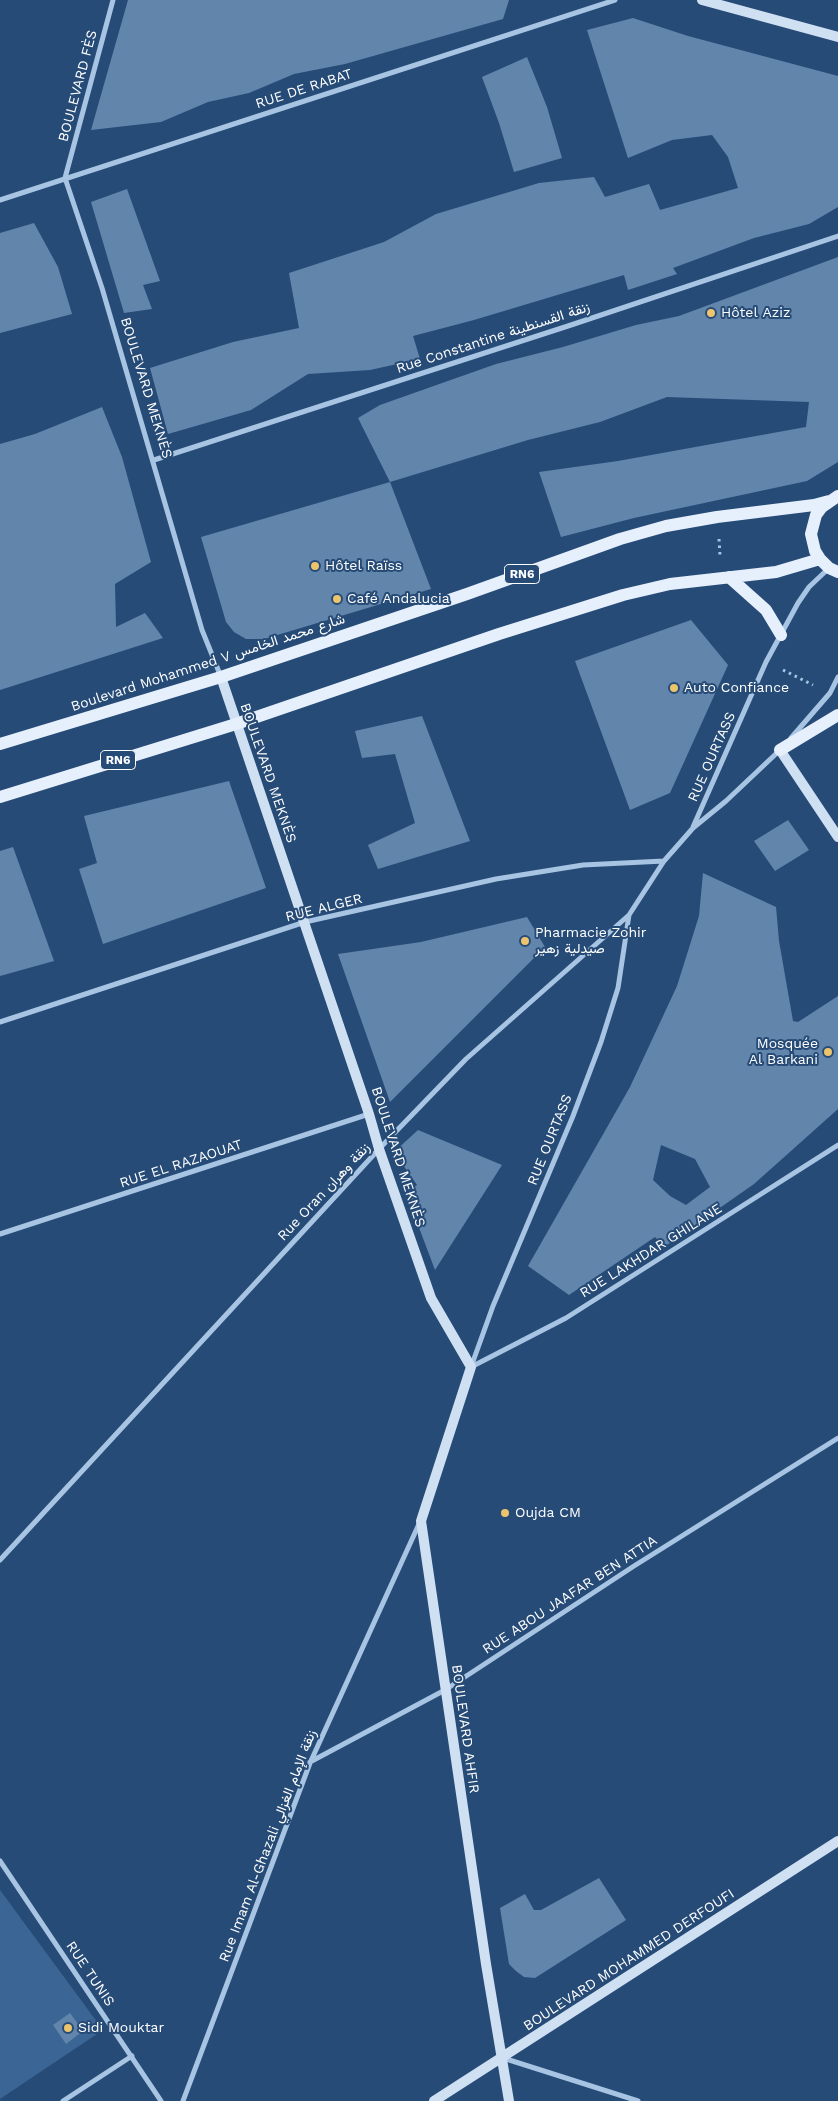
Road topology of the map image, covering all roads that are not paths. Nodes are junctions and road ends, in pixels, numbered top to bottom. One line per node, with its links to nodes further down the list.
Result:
1 (113, 0): 5 (street, BOULEVARD FÈS)
2 (614, 0): 5 (street, RUE DE RABAT)
3 (702, 0): 4 (street)
4 (838, 37)
5 (65, 178): 6 (street, RUE DE RABAT); 8 (street, BOULEVARD MEKNÈS)
6 (0, 200)
7 (838, 236): 8 (street, Rue Constantine زنقة القسنطينة)
8 (154, 460): 13 (street, BOULEVARD MEKNÈS)
9 (834, 498): 10 (main road, RN6); 13 (main road, Boulevard Mohammed V شارع محمد الخامس / RN6)
10 (829, 567): 11 (main road, RN6); 12 (street, RUE OURTASS)
11 (725, 578): 12 (main road); 16 (main road, RN6)
12 (781, 635): 20 (street, RUE OURTASS)
13 (221, 677): 16 (street, BOULEVARD MEKNÈS); 17 (main road, Boulevard Mohammed V شارع محمد الخامس / RN6)
14 (838, 677): 18 (street)
15 (838, 715): 18 (main road)
16 (236, 724): 19 (main road, RN6); 24 (street, BOULEVARD MEKNÈS)
17 (0, 744)
18 (780, 750): 20 (street); 21 (street)
19 (0, 797)
20 (693, 828): 22 (street, Rue Oran زنقة وهران)
21 (838, 837)
22 (664, 861): 23 (street, Rue Oran زنقة وهران); 24 (street, RUE ALGER)
23 (630, 915): 28 (street, Rue Oran زنقة وهران); 30 (street, RUE OURTASS)
24 (305, 922): 25 (street, RUE ALGER); 26 (street, BOULEVARD MEKNÈS)
25 (0, 1022)
26 (370, 1114): 28 (street, BOULEVARD MEKNÈS); 29 (street, RUE EL RAZAOUAT)
27 (838, 1145): 30 (street, RUE LAKHDAR GHILANE)
28 (379, 1149): 30 (street, BOULEVARD MEKNÈS); 33 (street, Rue Oran زنقة وهران)
29 (0, 1234)
30 (471, 1367): 32 (street, BOULEVARD AHFIR)
31 (838, 1438): 34 (street, RUE ABOU JAAFAR BEN ATTIA)
32 (421, 1521): 34 (street, BOULEVARD AHFIR); 35 (street, Rue Imam Al-Ghazali زنقة الإمام الغزالي)
33 (0, 1560)
34 (445, 1690): 35 (street, RUE ABOU JAAFAR BEN ATTIA); 39 (street, BOULEVARD AHFIR)
35 (310, 1763): 42 (street, Rue Imam Al-Ghazali زنقة الإمام الغزالي)
36 (838, 1840): 39 (street, BOULEVARD MOHAMMED DERFOUFI)
37 (0, 1861): 38 (street, RUE TUNIS)
38 (132, 2056): 40 (street); 41 (street, RUE TUNIS)
39 (502, 2058): 43 (street, BOULEVARD MOHAMMED DERFOUFI); 44 (street, BOULEVARD AHFIR); 45 (street)
40 (63, 2101)
41 (161, 2101)
42 (183, 2101)
43 (434, 2101)
44 (509, 2101)
45 (638, 2101)

